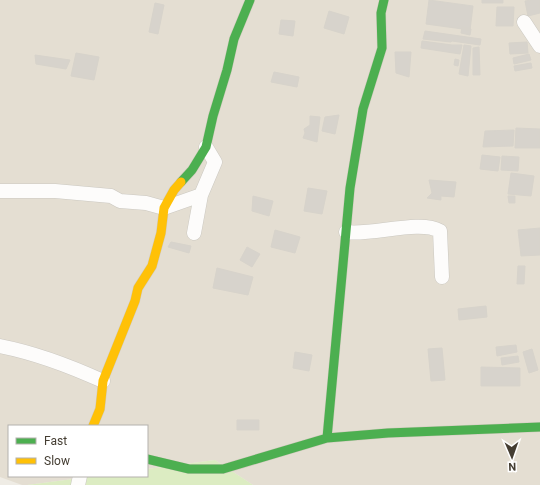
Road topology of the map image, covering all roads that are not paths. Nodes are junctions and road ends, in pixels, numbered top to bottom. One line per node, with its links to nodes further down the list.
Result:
1 (250, 0): 5 (street)
2 (384, 0): 9 (street)
3 (524, 22): 4 (street)
4 (540, 46)
5 (206, 147): 7 (street); 8 (street)
6 (0, 191): 8 (street)
7 (201, 195): 8 (street); 10 (street)
8 (164, 208): 13 (street)
9 (346, 232): 11 (street); 16 (street)
10 (194, 233)
11 (442, 277)
12 (0, 346): 13 (street)
13 (103, 381): 14 (street)
14 (93, 425)
15 (540, 427): 16 (street)
16 (327, 438): 17 (street)
17 (148, 459)

